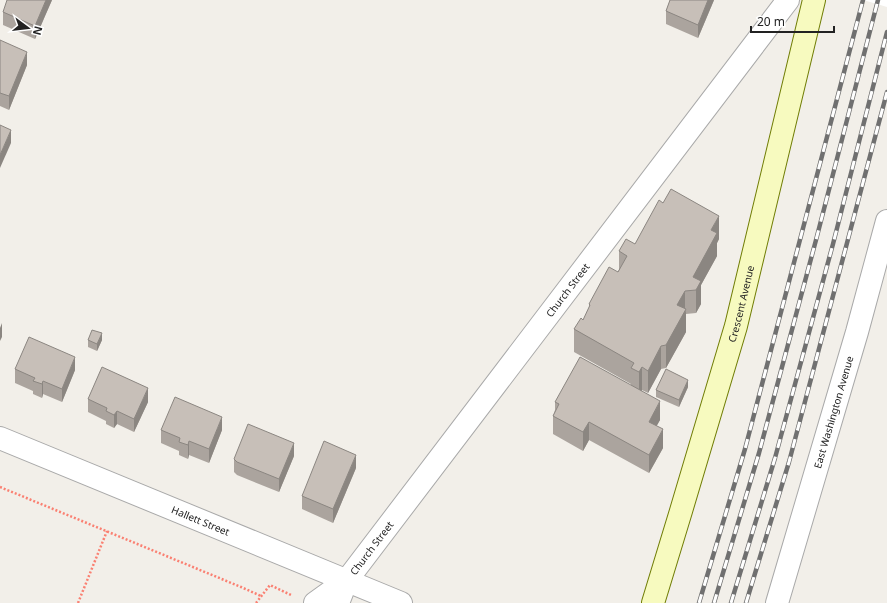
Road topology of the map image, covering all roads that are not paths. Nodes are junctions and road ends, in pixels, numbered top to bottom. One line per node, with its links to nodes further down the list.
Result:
1 (788, 0): 5 (street, Church Street)
2 (814, 0): 9 (street, Crescent Avenue)
3 (887, 221): 10 (street, East Washington Avenue)
4 (0, 438): 5 (street, Hallett Street)
5 (347, 580): 6 (street, Church Street); 7 (street, Church Street); 8 (street, Hallett Street)
6 (305, 600)
7 (338, 603)
8 (401, 603)
9 (653, 603)
10 (777, 603)

